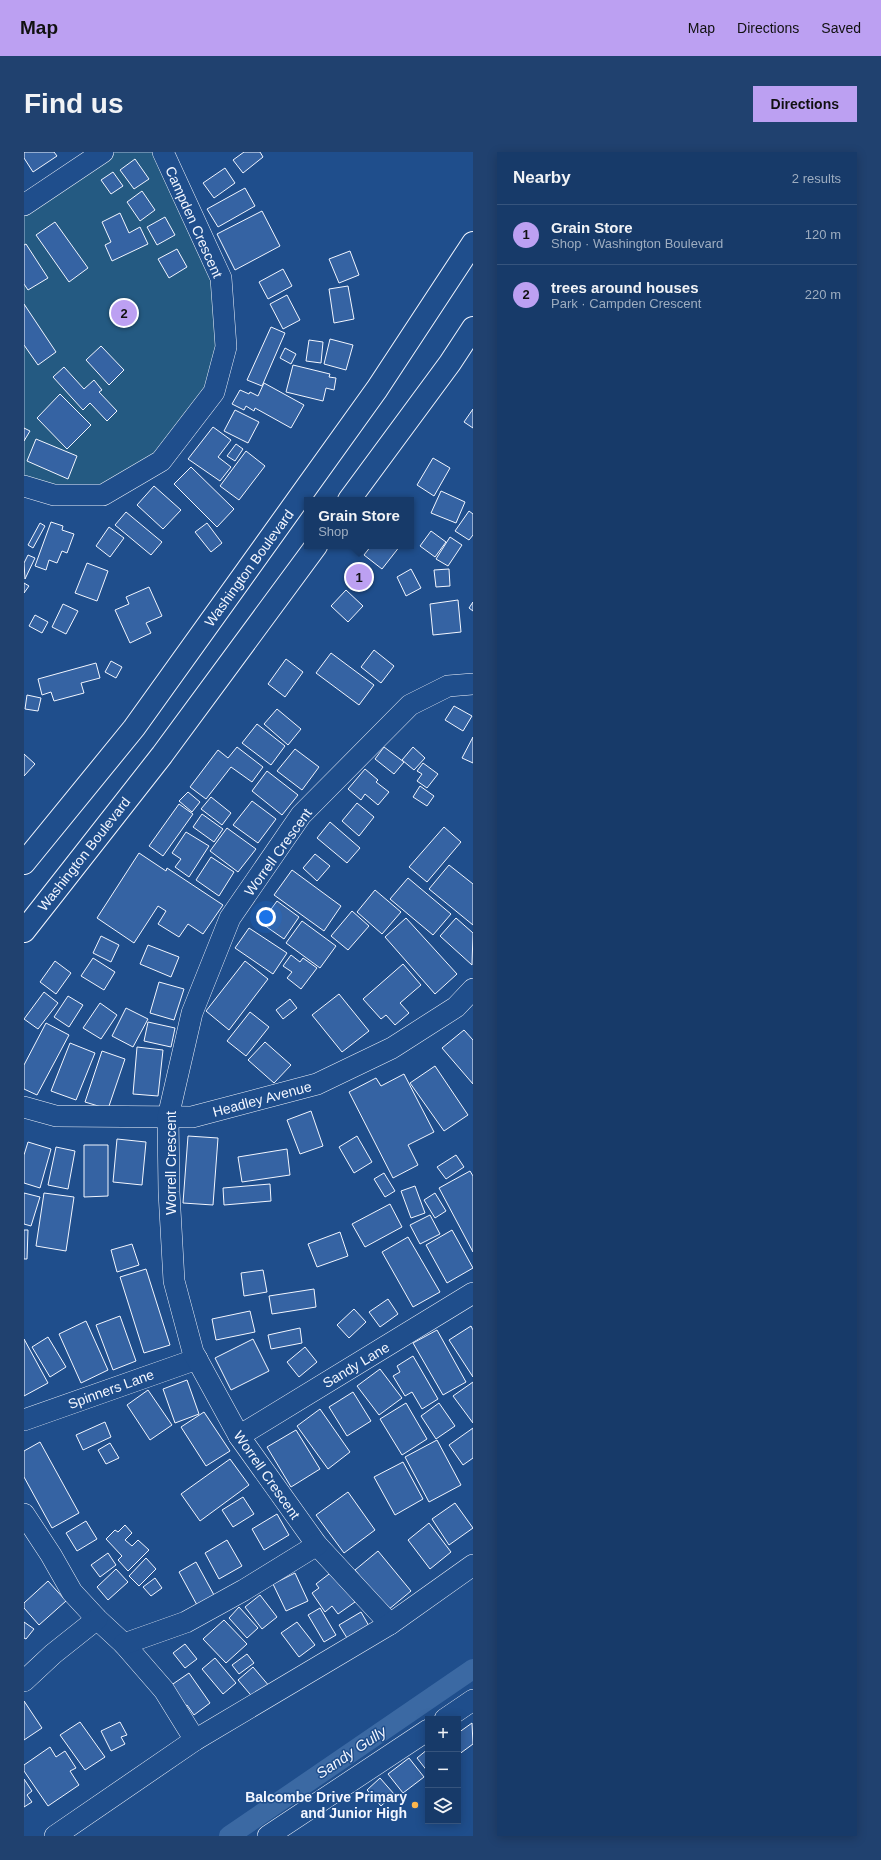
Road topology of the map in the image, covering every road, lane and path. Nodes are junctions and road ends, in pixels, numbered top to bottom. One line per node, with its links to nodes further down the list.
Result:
1 (103, 152): 3 (street)
2 (163, 152): 6 (street, Campden Crescent)
3 (24, 205)
4 (473, 243): 10 (highway, Washington Boulevard)
5 (473, 328): 7 (highway)
6 (24, 486)
7 (352, 497)
8 (314, 549): 11 (highway, Washington Boulevard)
9 (473, 684): 14 (street, Worrell Crescent)
10 (24, 863)
11 (24, 931)
12 (473, 988): 14 (street, Headley Avenue)
13 (24, 1107): 14 (street, Headley Avenue)
14 (168, 1117): 16 (street, Worrell Crescent)
15 (473, 1293): 18 (street, Sandy Lane)
16 (197, 1359): 17 (street, Spinners Lane); 18 (street, Worrell Crescent)
17 (24, 1420)
18 (239, 1436): 20 (street, Worrell Crescent)
19 (24, 1514): 22 (street)
20 (317, 1545): 23 (street, Worrell Crescent); 24 (street)
21 (473, 1566): 23 (street)
22 (97, 1619): 24 (street); 25 (street)
23 (390, 1624): 29 (street)
24 (124, 1644): 29 (street)
25 (24, 1681)
26 (473, 1700): 27 (street)
27 (449, 1716)
28 (425, 1732): 31 (street)
29 (195, 1740): 30 (street)
30 (55, 1836)
31 (268, 1836)

